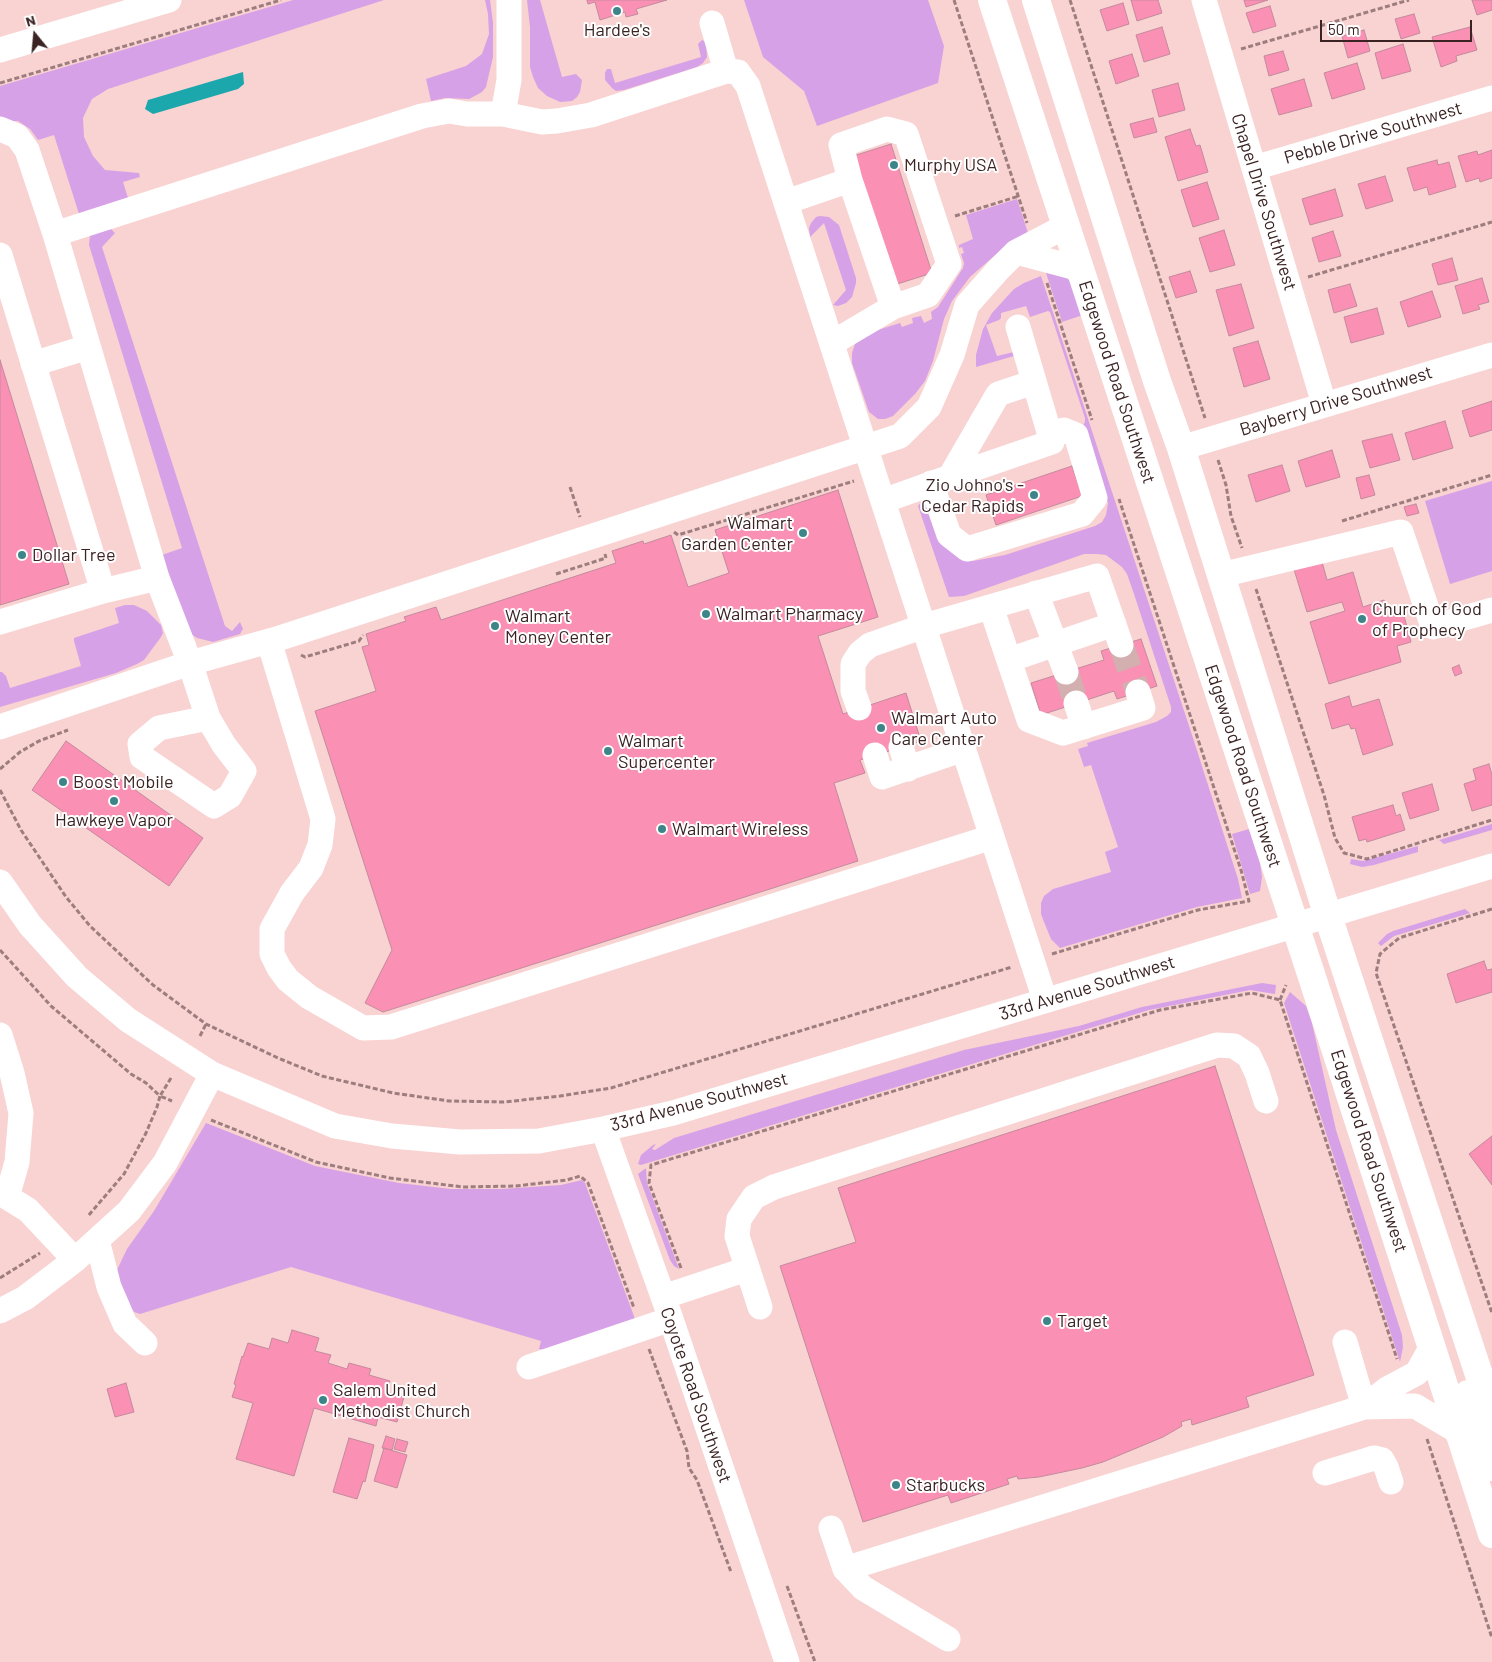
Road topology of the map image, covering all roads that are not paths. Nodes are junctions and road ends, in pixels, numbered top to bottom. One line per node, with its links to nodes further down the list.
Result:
1 (169, 0): 7 (street)
2 (509, 0): 10 (street)
3 (992, 0): 15 (main road, Edgewood Road Southwest)
4 (1036, 0): 26 (main road, Edgewood Road Southwest)
5 (1204, 0): 12 (street, Chapel Drive Southwest)
6 (712, 23): 8 (street)
7 (0, 50)
8 (726, 71): 10 (street); 14 (street)
9 (1492, 98): 12 (street, Pebble Drive Southwest)
10 (503, 114): 16 (street)
11 (0, 129): 16 (street)
12 (1254, 168): 28 (street, Chapel Drive Southwest)
13 (850, 180): 14 (street); 20 (street); 20 (street)
14 (786, 202): 22 (street)
15 (1066, 226): 17 (street); 19 (main road, Edgewood Road Southwest); 26 (main road)
16 (55, 234): 23 (street)
17 (1030, 251): 19 (street); 30 (street)
18 (0, 255): 25 (street)
19 (1080, 269): 59 (main road, Edgewood Road Southwest)
20 (893, 307): 22 (street)
21 (1018, 327): 27 (street)
22 (832, 343): 30 (street)
23 (88, 347): 25 (street); 35 (street)
24 (1492, 355): 28 (street, Bayberry Drive Southwest)
25 (34, 364): 36 (street)
26 (1158, 380): 31 (main road, Edgewood Road Southwest)
27 (1034, 382): 29 (street); 32 (street)
28 (1324, 404): 31 (street, Bayberry Drive Southwest)
29 (1050, 434): 32 (street); 32 (street)
30 (866, 448): 33 (street); 42 (street)
31 (1181, 448): 34 (main road, Edgewood Road Southwest)
32 (940, 480): 33 (street)
33 (883, 501): 41 (street)
34 (1221, 575): 39 (street); 58 (main road, Edgewood Road Southwest)
35 (156, 578): 36 (street); 45 (street)
36 (104, 591): 40 (street)
37 (1036, 594): 38 (street); 43 (street); 43 (street)
38 (990, 607): 41 (street); 44 (street)
39 (1492, 610)
40 (0, 622)
41 (924, 626): 49 (street); 53 (street)
42 (269, 641): 45 (street); 55 (street)
43 (1056, 644): 44 (street); 46 (street)
44 (1009, 660): 52 (street)
45 (190, 663): 50 (street); 51 (street)
46 (1066, 672)
47 (1138, 692): 52 (street)
48 (1076, 703): 52 (street)
49 (859, 708)
50 (208, 718)
51 (0, 727)
52 (1084, 727)
53 (964, 749): 54 (street); 55 (street)
54 (879, 766)
55 (992, 837): 60 (street)
56 (1492, 866): 58 (street, 33rd Avenue Southwest)
57 (0, 882): 62 (street, 33rd Avenue Southwest)
58 (1328, 916): 59 (street, 33rd Avenue Southwest); 77 (main road, Edgewood Road Southwest)
59 (1296, 926): 60 (street, 33rd Avenue Southwest); 74 (main road, Edgewood Road Southwest)
60 (1045, 1000): 64 (street, 33rd Avenue Southwest)
61 (0, 1035): 65 (street)
62 (212, 1074): 64 (street, 33rd Avenue Southwest); 66 (street)
63 (1266, 1101): 68 (street)
64 (603, 1129): 70 (street, Coyote Road Southwest)
65 (4, 1194): 67 (street)
66 (97, 1240): 67 (street); 73 (street)
67 (74, 1260): 71 (street)
68 (747, 1269): 69 (street); 70 (street)
69 (760, 1307)
70 (667, 1308): 75 (street); 86 (street, Coyote Road Southwest)
71 (0, 1311)
72 (1345, 1342): 76 (street)
73 (145, 1343)
74 (1435, 1355): 76 (street); 78 (main road, Edgewood Road Southwest); 79 (main road)
75 (529, 1367)
76 (1364, 1407): 78 (street); 84 (street)
77 (1492, 1414)
78 (1459, 1432): 83 (main road, Edgewood Road Southwest)
79 (1492, 1467)
80 (1325, 1472): 81 (street)
81 (1391, 1482)
82 (831, 1528): 84 (street)
83 (1492, 1534)
84 (845, 1570): 85 (street)
85 (948, 1639)
86 (787, 1662)

